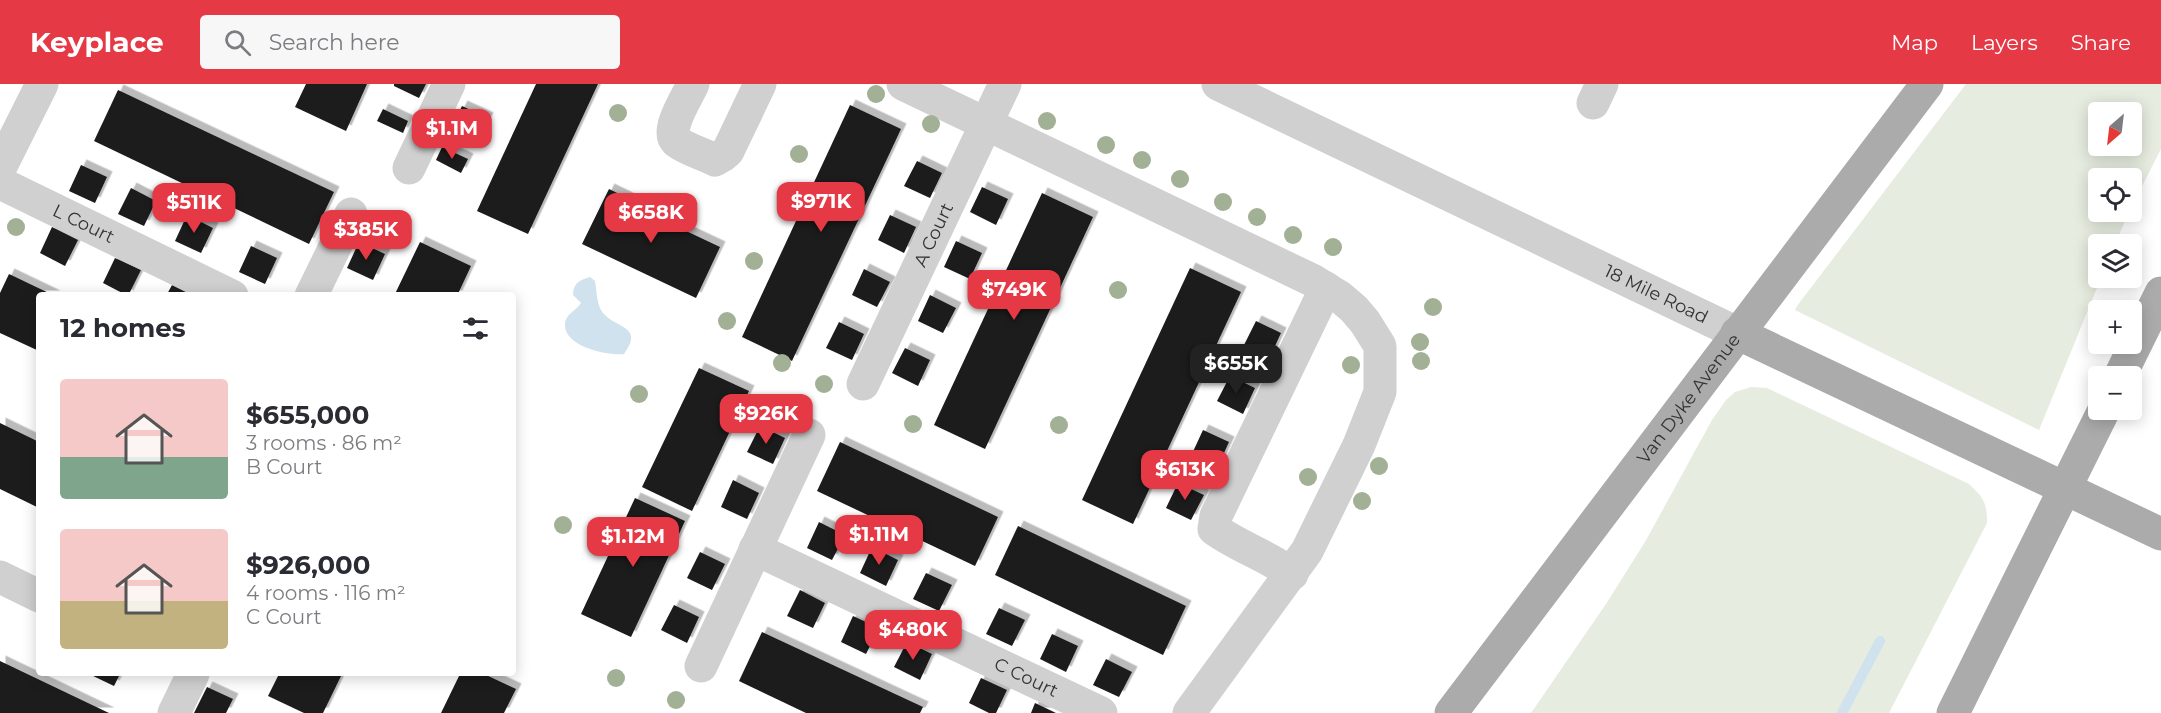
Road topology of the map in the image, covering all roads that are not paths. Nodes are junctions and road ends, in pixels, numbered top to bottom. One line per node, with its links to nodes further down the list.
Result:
1 (42, 84): 10 (street)
2 (449, 84): 11 (street)
3 (693, 84): 4 (street)
4 (760, 84)
5 (903, 84): 9 (street)
6 (1005, 84): 9 (street, A Court)
7 (1218, 84): 18 (street, 18 Mile Road)
8 (1927, 84): 18 (main road, Van Dyke Avenue)
9 (986, 124): 14 (street); 20 (street, A Court)
10 (0, 168)
11 (409, 168)
12 (0, 183): 15 (street, L Court)
13 (351, 214): 16 (street)
14 (1326, 288): 26 (street); 26 (street)
15 (224, 292)
16 (313, 292)
17 (2161, 293): 19 (main road)
18 (1737, 333): 23 (main road, 18 Mile Road); 34 (main road, Van Dyke Avenue)
19 (2125, 366)
20 (862, 384)
21 (2099, 420): 23 (main road)
22 (809, 435): 25 (street)
23 (2064, 490): 24 (main road, 18 Mile Road); 35 (main road)
24 (2161, 534)
25 (756, 549): 29 (street); 32 (street, C Court)
26 (1292, 574): 33 (street)
27 (0, 577): 28 (street)
28 (36, 595)
29 (701, 666)
30 (192, 676): 31 (street)
31 (174, 713)
32 (1101, 713)
33 (1188, 713)
34 (1451, 713)
35 (1953, 713)

